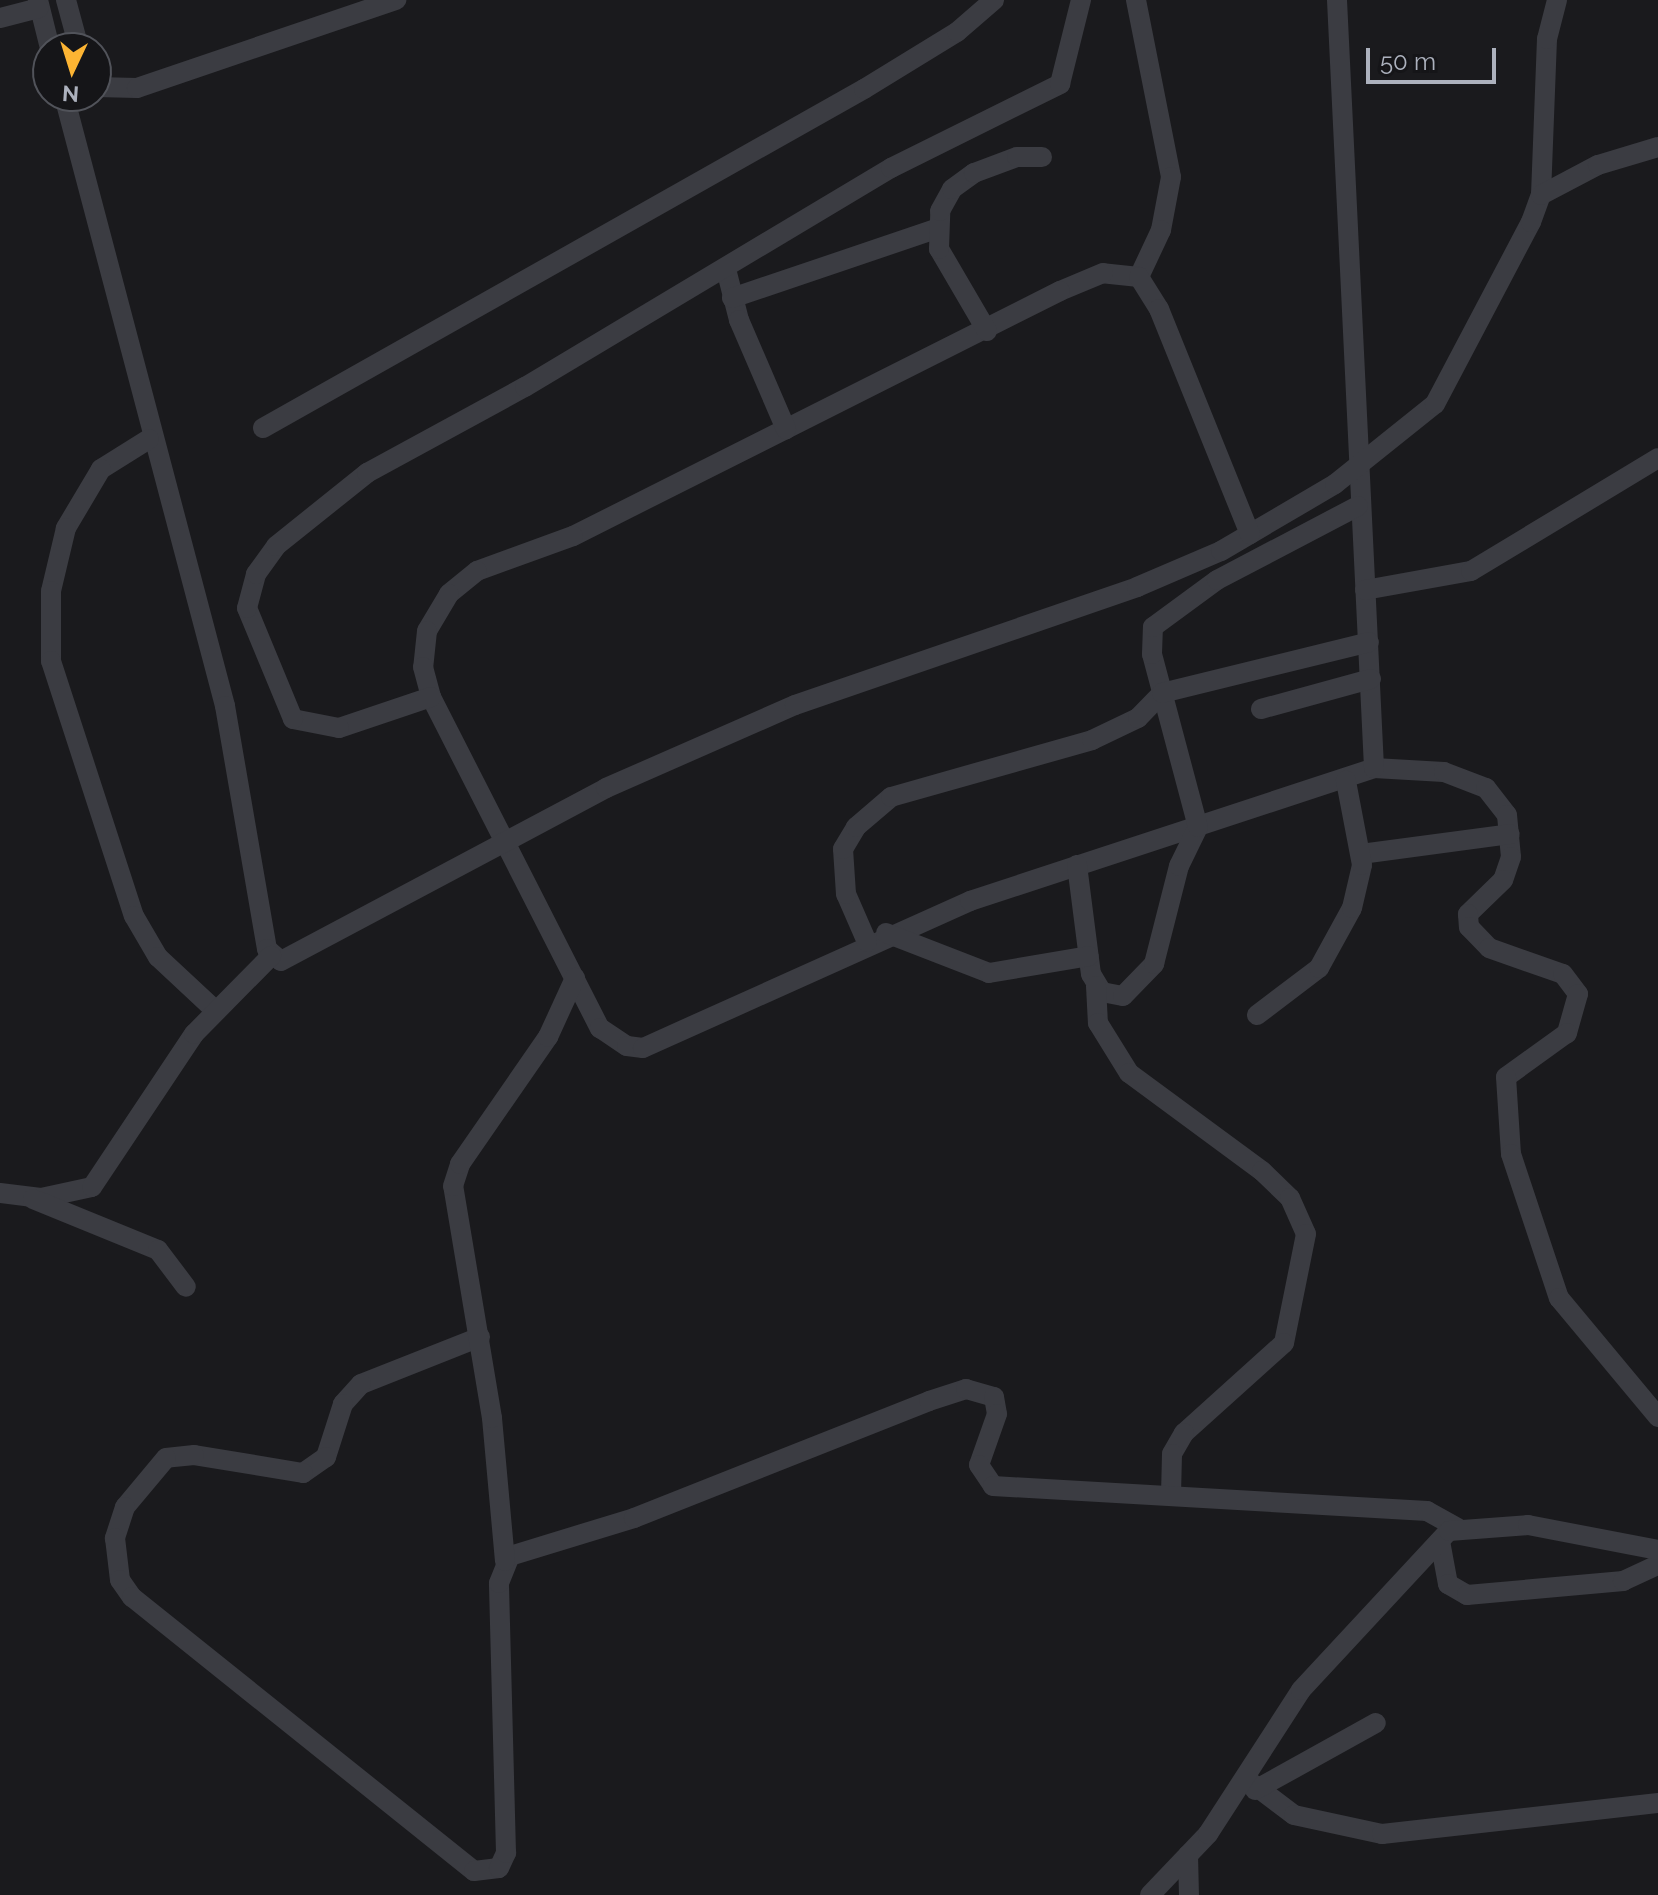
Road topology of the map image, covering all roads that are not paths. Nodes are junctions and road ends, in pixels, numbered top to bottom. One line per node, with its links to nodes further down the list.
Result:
1 (66, 0): 11 (street)
2 (396, 0): 12 (street)
3 (994, 0): 22 (street)
4 (1081, 0): 18 (street)
5 (1136, 0): 19 (street)
6 (1337, 0): 26 (street)
7 (38, 4): 9 (street); 10 (street)
8 (1551, 4): 16 (street)
9 (0, 18)
10 (46, 32)
11 (75, 32)
12 (112, 87)
13 (68, 112): 24 (street)
14 (1658, 147): 16 (street)
15 (1042, 157): 17 (street)
16 (1541, 195): 26 (street)
17 (936, 229): 20 (street); 21 (street)
18 (726, 269): 20 (street); 33 (street)
19 (1139, 277): 21 (street); 28 (street)
20 (732, 298): 23 (street)
21 (987, 331): 23 (street)
22 (263, 428)
23 (786, 429): 33 (street)
24 (149, 439): 44 (street); 48 (street)
25 (1658, 458): 29 (street)
26 (1355, 466): 27 (street); 28 (street)
27 (1358, 506): 29 (street); 32 (street)
28 (1250, 534): 39 (street)
29 (1365, 590): 30 (street)
30 (1369, 642): 31 (street); 32 (street)
31 (1371, 679): 34 (street); 35 (street)
32 (1162, 693): 37 (street); 43 (street)
33 (431, 697): 39 (street)
34 (1261, 709)
35 (1374, 768): 36 (street); 38 (street)
36 (1346, 781): 37 (street); 40 (street)
37 (1198, 827): 41 (street); 47 (street)
38 (1510, 834): 40 (street); 54 (street)
39 (506, 840): 44 (street); 46 (street)
40 (1361, 854): 49 (street)
41 (1077, 865): 42 (street); 45 (street)
42 (886, 933): 43 (street); 45 (street)
43 (867, 942): 46 (street)
44 (271, 956): 48 (street)
45 (1089, 956): 47 (street)
46 (575, 978): 53 (street)
47 (1096, 986): 55 (street)
48 (216, 1011): 51 (street)
49 (1257, 1015)
50 (0, 1193): 51 (street)
51 (30, 1197): 52 (street)
52 (186, 1287)
53 (480, 1337): 59 (street); 59 (street)
54 (1658, 1417)
55 (1171, 1496): 56 (street); 59 (street)
56 (1458, 1528): 57 (street); 58 (street)
57 (1440, 1541): 60 (street); 62 (street)
58 (1658, 1550)
59 (505, 1561)
60 (1658, 1565)
61 (1376, 1723): 62 (street)
62 (1250, 1784): 63 (street); 64 (street)
63 (1658, 1803)
64 (1188, 1855): 65 (street); 66 (street)
65 (1150, 1895)
66 (1189, 1895)

